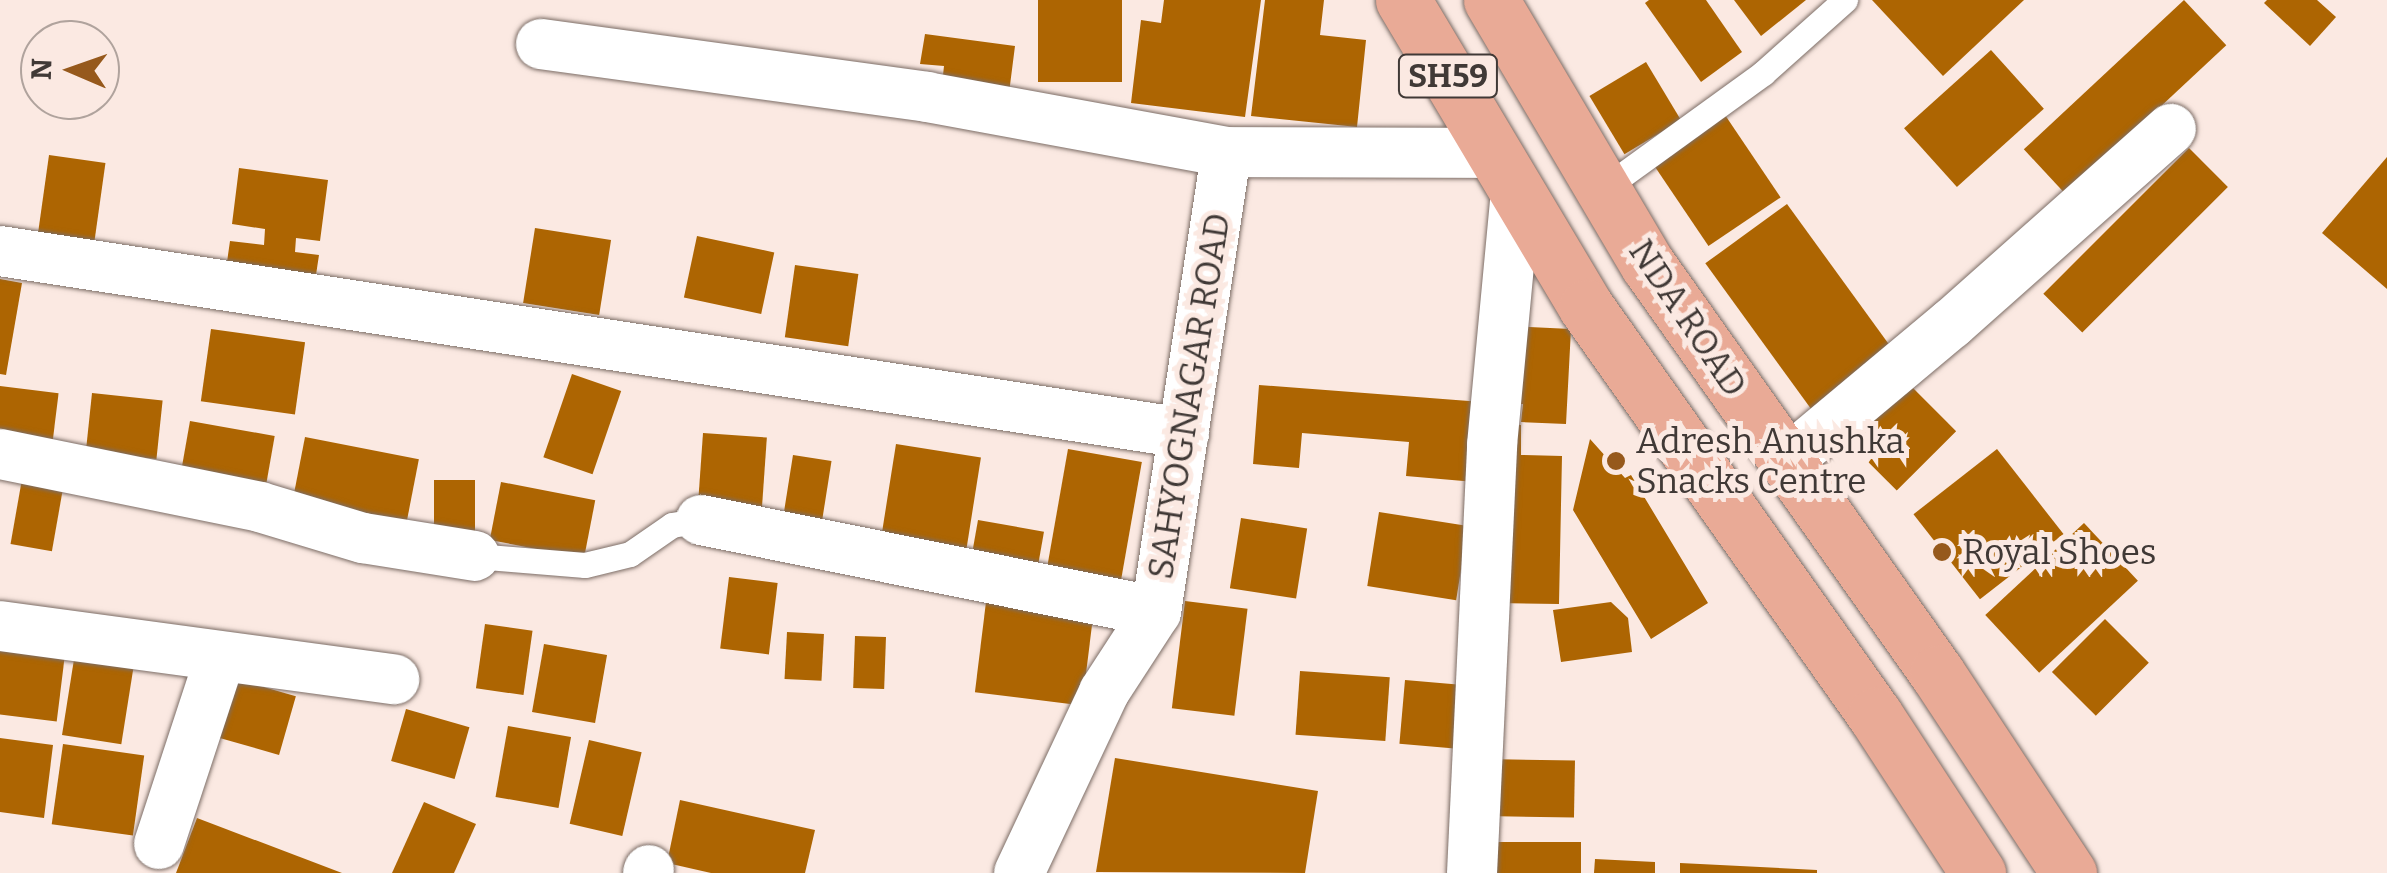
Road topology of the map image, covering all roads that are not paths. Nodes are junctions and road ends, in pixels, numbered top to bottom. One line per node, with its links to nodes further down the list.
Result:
1 (1403, 0): 8 (main road, SH59)
2 (1492, 0): 5 (main road, NDA ROAD / SH59)
3 (1846, 0): 9 (lane)
4 (542, 44): 7 (street)
5 (1567, 126): 8 (main road); 9 (main road, NDA ROAD / SH59)
6 (2172, 129): 13 (street)
7 (1226, 152): 8 (street); 11 (street, SAHYOGNAGAR ROAD)
8 (1504, 172): 22 (street); 23 (main road, SH59)
9 (1603, 189): 13 (main road, NDA ROAD / SH59)
10 (0, 250): 11 (street)
11 (1184, 433): 16 (street, SAHYOGNAGAR ROAD)
12 (0, 454): 15 (street)
13 (1787, 460): 24 (main road, NDA ROAD / SH59)
14 (701, 520): 15 (lane); 16 (street)
15 (475, 556)
16 (1156, 612): 21 (street, SAHYOGNAGAR ROAD)
17 (0, 626): 18 (street)
18 (220, 658): 19 (street); 20 (street)
19 (394, 679)
20 (159, 844)
21 (1019, 873)
22 (1472, 873)
23 (1978, 873)
24 (2069, 873)

